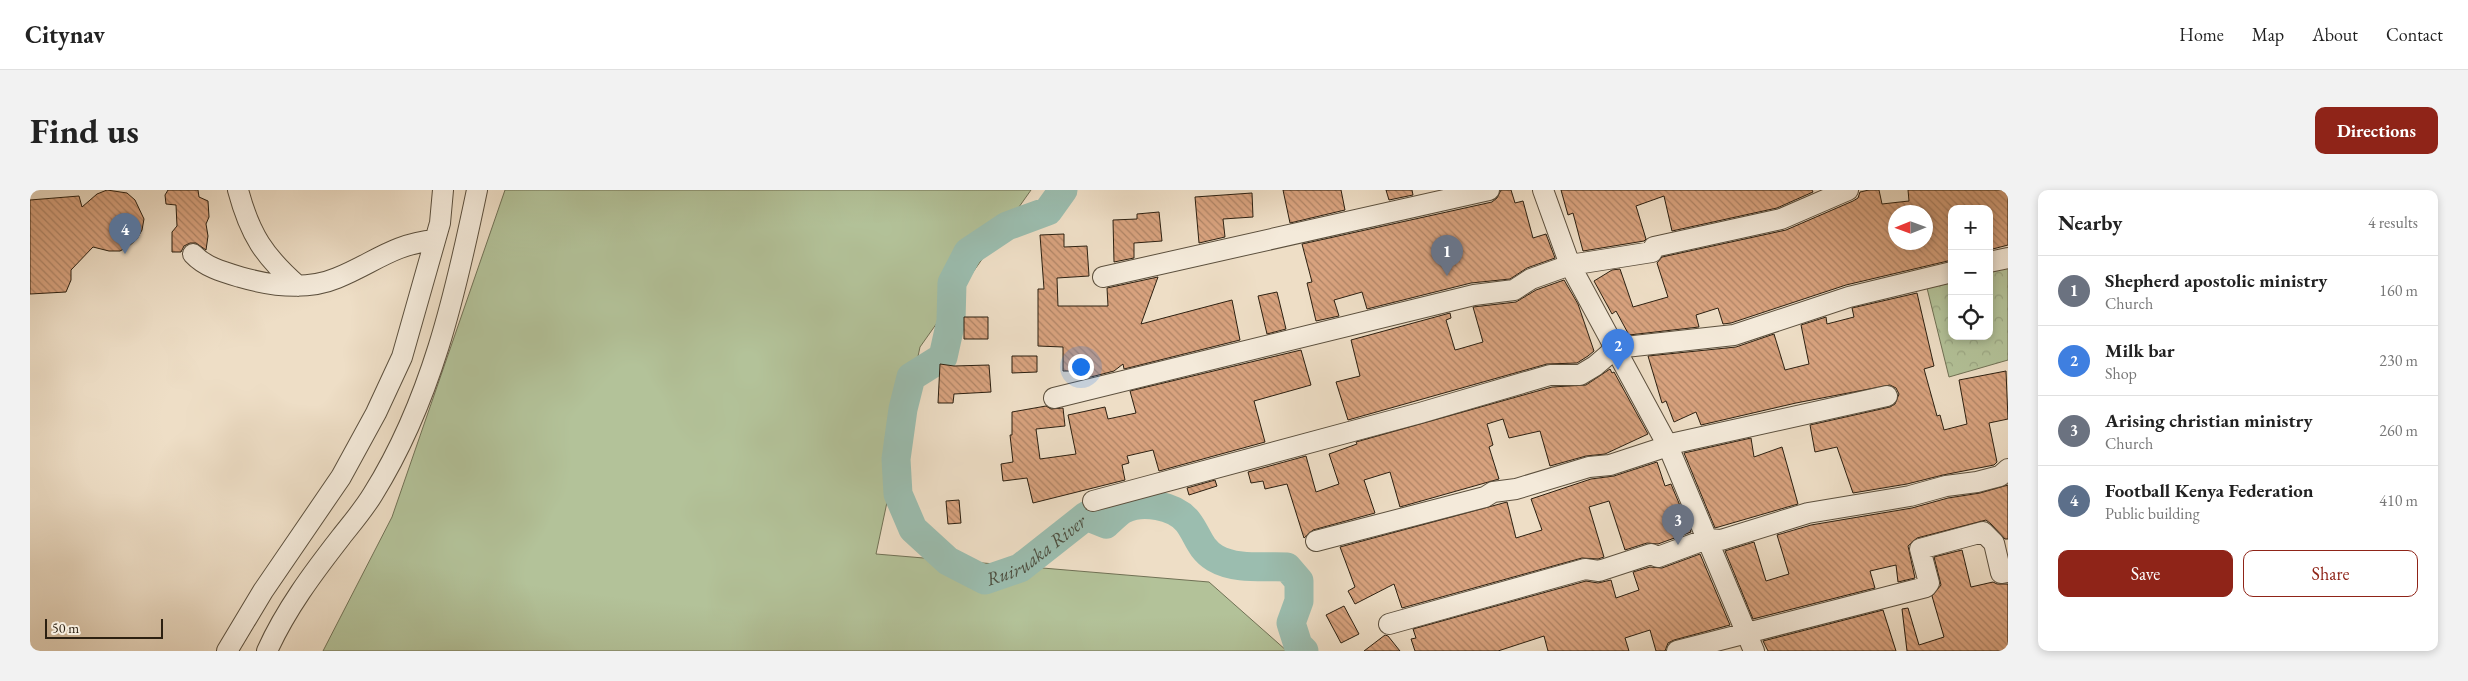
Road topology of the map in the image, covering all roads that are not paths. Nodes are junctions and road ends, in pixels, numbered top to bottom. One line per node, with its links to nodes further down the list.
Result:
1 (238, 190): 14 (street)
2 (443, 190): 7 (street)
3 (476, 190): 27 (street)
4 (1489, 190): 13 (street)
5 (1543, 190): 11 (street)
6 (1848, 190): 11 (street)
7 (435, 240): 14 (street); 26 (street)
8 (192, 254): 14 (street)
9 (2008, 258): 10 (street)
10 (1993, 261)
11 (1570, 265): 15 (street); 17 (street)
12 (1948, 273): 15 (street)
13 (1103, 276)
14 (298, 286)
15 (1616, 348): 18 (street); 20 (street)
16 (1887, 396): 18 (street)
17 (1054, 398)
18 (1667, 445): 21 (street); 22 (street)
19 (2008, 469): 21 (street)
20 (1093, 500)
21 (1707, 539): 24 (street); 25 (street)
22 (1316, 541)
23 (2008, 572): 25 (street)
24 (1389, 624)
25 (1746, 632): 28 (street); 29 (street)
26 (227, 651)
27 (267, 651)
28 (1677, 651)
29 (1754, 651)

